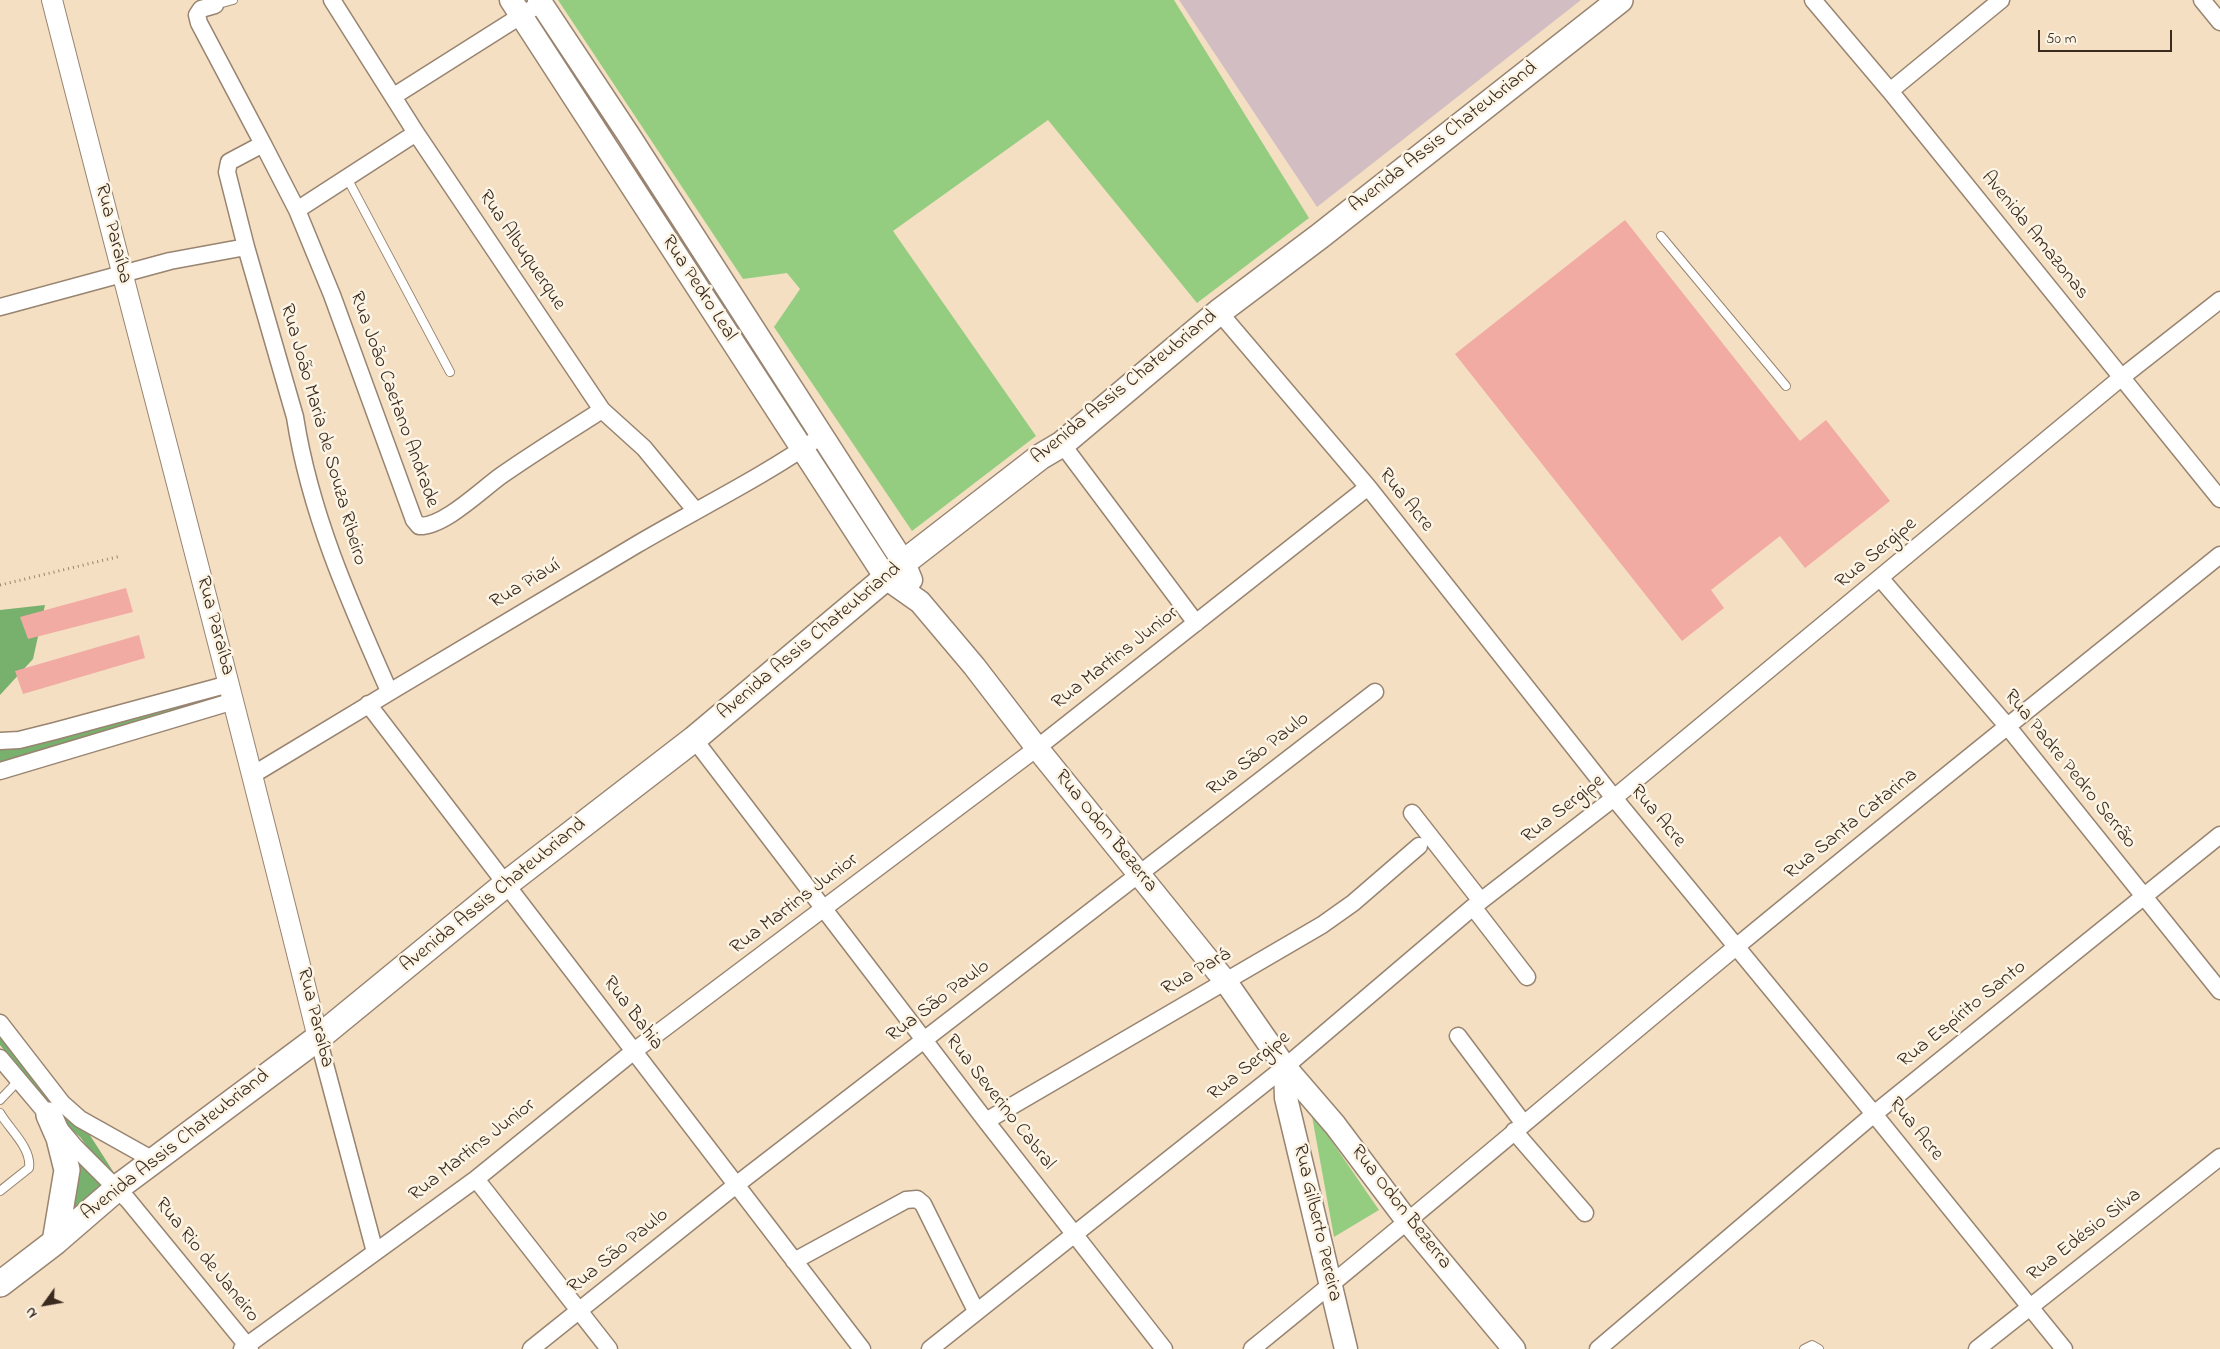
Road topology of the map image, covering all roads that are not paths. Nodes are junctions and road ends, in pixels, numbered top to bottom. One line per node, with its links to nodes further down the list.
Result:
1 (52, 0): 20 (street, Rua Paraíba)
2 (233, 0): 9 (lane)
3 (332, 0): 13 (street, Rua Albuquerque)
4 (1620, 0): 23 (main road, Avenida Assis Chateubriand)
5 (1813, 0): 12 (street, Avenida Amazonas)
6 (2001, 0): 12 (street)
7 (2202, 0): 11 (street)
8 (540, 2): 10 (street); 28 (main road, Rua Pedro Leal)
9 (215, 5): 15 (street, Rua João Caetano Andrade)
10 (516, 8): 13 (street); 30 (main road, Rua Pedro Leal)
11 (2220, 22)
12 (1890, 91): 25 (street, Avenida Amazonas)
13 (394, 96): 14 (street, Rua Albuquerque)
14 (416, 133): 16 (street); 27 (street, Rua Albuquerque)
15 (263, 144): 17 (street, Rua João Caetano Andrade); 19 (street, Rua João Maria de Souza Ribeiro)
16 (347, 178): 17 (street); 24 (lane)
17 (297, 210): 27 (street, Rua João Caetano Andrade)
18 (1661, 236): 26 (lane)
19 (246, 247): 20 (street); 38 (street, Rua João Maria de Souza Ribeiro)
20 (122, 274): 22 (street); 39 (street, Rua Paraíba)
21 (2220, 300): 25 (street, Rua Sergipe)
22 (0, 307)
23 (1219, 312): 29 (main road, Avenida Assis Chateubriand); 31 (street, Rua Acre)
24 (450, 372)
25 (2122, 377): 32 (street, Avenida Amazonas); 36 (street, Rua Sergipe)
26 (1786, 386)
27 (602, 410): 33 (street, Rua Albuquerque)
28 (822, 436): 30 (street, Rua Piauí); 35 (main road, Rua Pedro Leal)
29 (1062, 444): 35 (main road, Avenida Assis Chateubriand); 37 (street)
30 (802, 450): 33 (street, Rua Piauí); 35 (main road, Rua Pedro Leal)
31 (1368, 487): 37 (street, Rua Martins Junior); 48 (street, Rua Acre)
32 (2220, 499)
33 (695, 510): 38 (street, Rua Piauí)
34 (2220, 555): 42 (street, Rua Santa Catarina)
35 (895, 571): 43 (main road, Avenida Assis Chateubriand); 45 (main road, Rua Odon Bezerra)
36 (1881, 578): 42 (street, Rua Padre Pedro Serrão); 48 (street, Rua Sergipe)
37 (1196, 623): 45 (street, Rua Martins Junior)
38 (389, 691): 41 (street, Rua Piauí)
39 (231, 692): 44 (street); 46 (street); 47 (street, Rua Paraíba)
40 (1375, 692): 52 (street, Rua São Paulo)
41 (368, 704): 47 (street, Rua Piauí); 53 (street, Rua Bahia)
42 (2008, 727): 54 (street, Rua Padre Pedro Serrão); 57 (street, Rua Santa Catarina)
43 (694, 739): 53 (main road, Avenida Assis Chateubriand); 56 (street, Rua Severino Cabral)
44 (0, 741)
45 (1037, 748): 52 (main road, Rua Odon Bezerra); 56 (street, Rua Martins Junior)
46 (0, 771)
47 (254, 774): 63 (street, Rua Paraíba)
48 (1614, 798): 55 (street, Rua Sergipe); 57 (street, Rua Acre)
49 (1412, 813): 55 (street)
50 (2220, 835): 54 (street, Rua Espírito Santo)
51 (1419, 846): 59 (street, Rua Pará)
52 (1140, 875): 59 (main road, Rua Odon Bezerra); 64 (street, Rua São Paulo)
53 (506, 884): 63 (main road, Avenida Assis Chateubriand); 65 (street, Rua Bahia)
54 (2145, 896): 60 (street, Rua Padre Pedro Serrão); 71 (street, Rua Espírito Santo)
55 (1477, 904): 58 (street); 67 (street, Rua Sergipe)
56 (824, 910): 64 (street, Rua Severino Cabral); 65 (street, Rua Martins Junior)
57 (1737, 946): 71 (street, Rua Acre); 74 (street, Rua Santa Catarina)
58 (1527, 977)
59 (1226, 982): 67 (main road, Rua Odon Bezerra); 73 (street, Rua Pará)
60 (2220, 991)
61 (0, 1023): 76 (street)
62 (1458, 1036): 74 (street)
63 (318, 1038): 76 (main road, Avenida Assis Chateubriand); 85 (street, Rua Paraíba)
64 (924, 1040): 73 (street, Rua Severino Cabral); 78 (street, Rua São Paulo)
65 (634, 1052): 77 (street, Rua Martins Junior); 78 (street, Rua Bahia)
66 (0, 1058): 68 (street, Rua Rio de Janeiro)
67 (1285, 1067): 82 (main road, Rua Odon Bezerra); 83 (street, Rua Sergipe); 88 (main road, Rua Gilberto Pereira)
68 (19, 1080): 69 (lane); 72 (street, Rua Rio de Janeiro)
69 (0, 1100)
70 (0, 1113): 79 (lane)
71 (1874, 1114): 89 (street, Rua Acre); 101 (street, Rua Espírito Santo)
72 (49, 1115): 80 (street, Rua Rio de Janeiro); 84 (main road)
73 (986, 1122): 83 (street, Rua Severino Cabral)
74 (1519, 1127): 81 (street); 82 (street, Rua Santa Catarina)
75 (2220, 1157): 89 (street, Rua Edésio Silva)
76 (156, 1161): 80 (main road, Avenida Assis Chateubriand)
77 (476, 1179): 85 (street, Rua Martins Junior); 91 (street)
78 (736, 1184): 86 (street, Rua Bahia); 91 (street, Rua São Paulo)
79 (0, 1191)
80 (121, 1195): 84 (main road, Avenida Assis Chateubriand); 92 (street, Rua Rio de Janeiro)
81 (1586, 1212)
82 (1408, 1222): 88 (street, Rua Santa Catarina); 100 (main road, Rua Odon Bezerra)
83 (1074, 1234): 90 (street, Rua Sergipe); 97 (street, Rua Severino Cabral)
84 (55, 1242): 87 (main road, Avenida Assis Chateubriand)
85 (374, 1252): 92 (street, Rua Martins Junior)
86 (794, 1260): 90 (street); 95 (street, Rua Bahia)
87 (0, 1284)
88 (1330, 1286): 98 (street, Rua Santa Catarina); 99 (main road, Rua Gilberto Pereira)
89 (2030, 1307): 104 (street, Rua Edésio Silva); 105 (street, Rua Acre)
90 (976, 1311): 96 (street, Rua Sergipe)
91 (580, 1312): 93 (street, Rua São Paulo); 94 (street)
92 (246, 1348)
93 (531, 1349)
94 (609, 1349)
95 (862, 1349)
96 (930, 1349)
97 (1164, 1349)
98 (1252, 1349)
99 (1346, 1349)
100 (1514, 1349)
101 (1598, 1349)
102 (1804, 1349): 103 (lane)
103 (1819, 1349)
104 (1976, 1349)
105 (2064, 1349)

